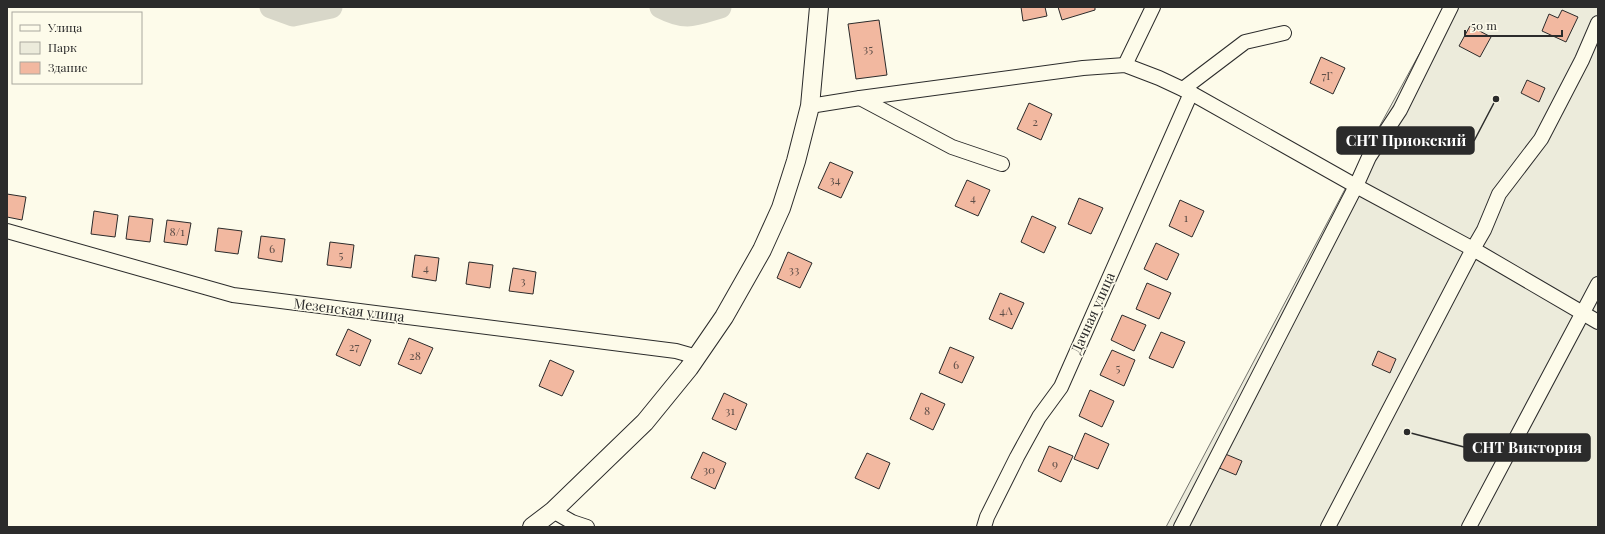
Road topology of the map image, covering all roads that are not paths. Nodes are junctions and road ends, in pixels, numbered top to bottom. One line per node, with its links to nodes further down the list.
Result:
1 (819, 7): 9 (main road)
2 (1153, 7): 6 (street)
3 (1451, 7): 11 (street)
4 (1598, 23): 13 (street)
5 (1284, 33): 7 (street)
6 (1125, 65): 7 (street); 8 (street)
7 (1187, 91): 11 (street); 21 (street, Дачная улица)
8 (860, 98): 9 (street); 10 (street)
9 (810, 106): 17 (main road)
10 (1002, 164)
11 (1356, 186): 13 (street); 22 (street)
12 (7, 231): 17 (street, Мезенская улица)
13 (1472, 249): 15 (street); 23 (street)
14 (1598, 284): 15 (street)
15 (1583, 313): 16 (street); 24 (street)
16 (1598, 322)
17 (697, 357): 18 (main road)
18 (552, 511): 19 (main road); 20 (street)
19 (532, 527)
20 (587, 527)
21 (984, 527)
22 (1181, 527)
23 (1328, 527)
24 (1469, 527)

